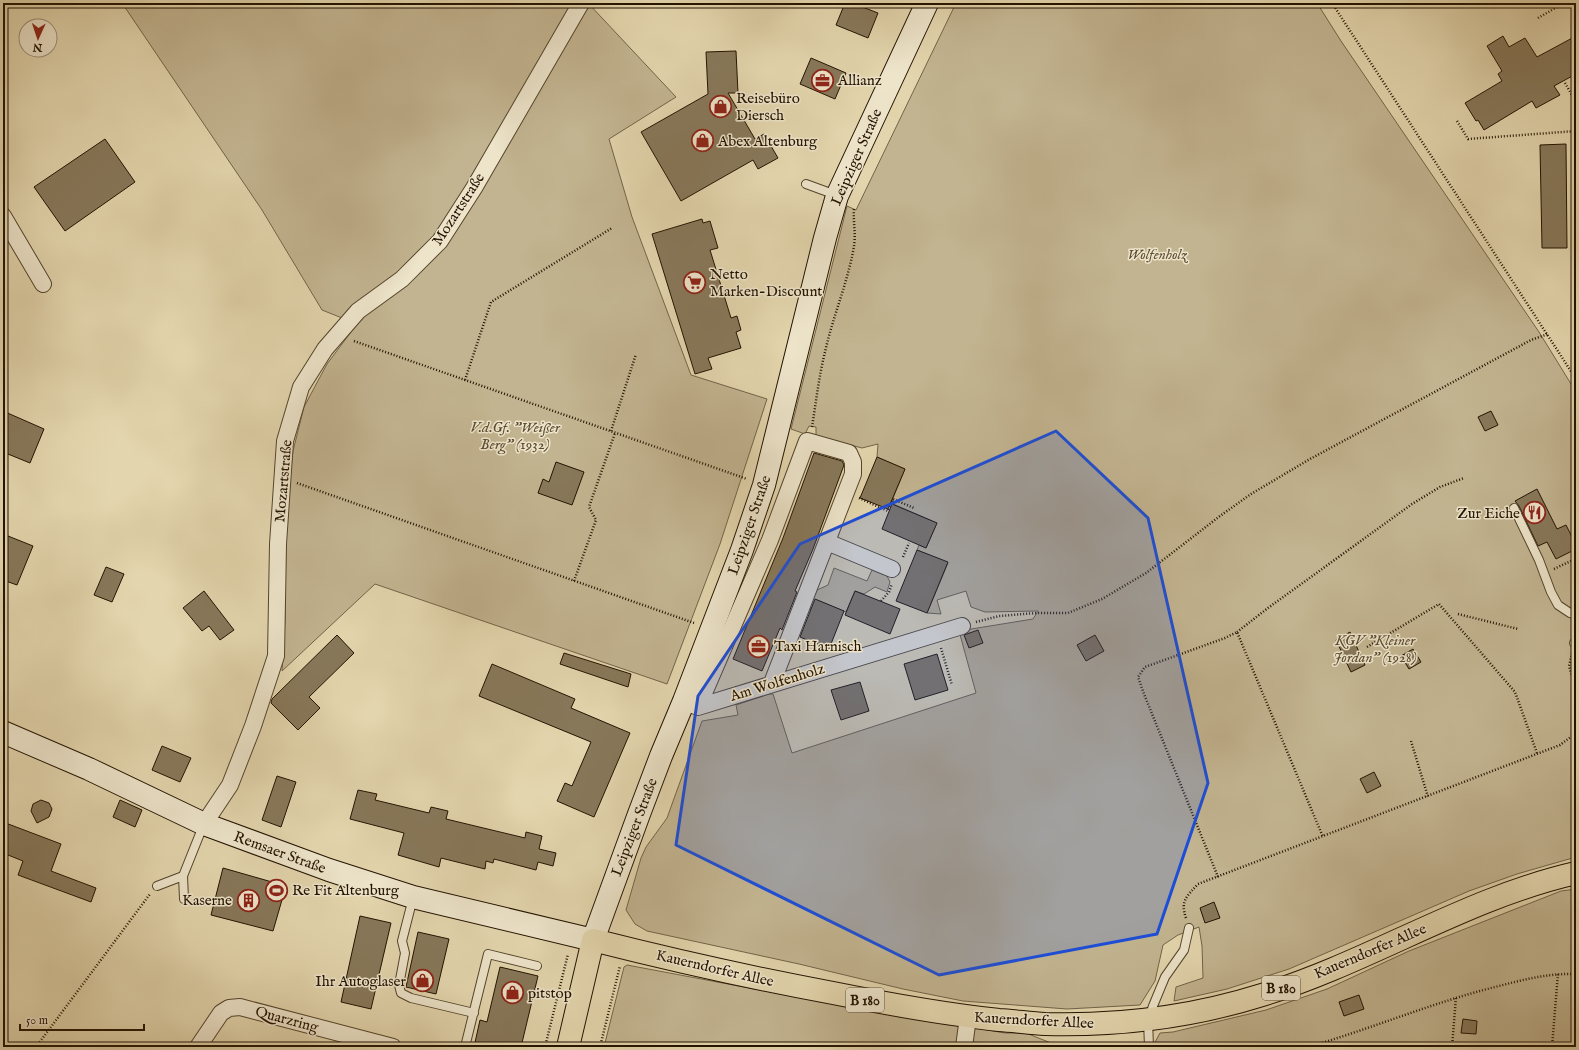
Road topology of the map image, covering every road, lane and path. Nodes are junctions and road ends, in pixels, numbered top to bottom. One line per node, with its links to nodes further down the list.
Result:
1 (581, 3): 16 (street, Mozartstraße)
2 (927, 3): 11 (street, Leipziger Straße)
3 (1332, 3): 15 (path)
4 (1564, 3): 5 (path)
5 (1538, 18)
6 (1565, 83): 7 (path)
7 (1576, 102)
8 (1457, 121): 9 (path)
9 (1576, 131)
10 (806, 184): 11 (lane)
11 (838, 192): 20 (path); 25 (street, Leipziger Straße)
12 (3, 216): 14 (street)
13 (612, 228): 19 (path)
14 (43, 284)
15 (1548, 334): 18 (path); 36 (path)
16 (338, 335): 19 (path); 23 (street, Mozartstraße)
17 (636, 354): 21 (path)
18 (1576, 379)
19 (465, 380): 21 (path)
20 (812, 427)
21 (611, 432): 22 (path)
22 (615, 433): 25 (path); 33 (path)
23 (282, 478): 33 (path); 52 (street, Mozartstraße)
24 (1464, 478): 39 (path)
25 (764, 485): 38 (street, Leipziger Straße)
26 (855, 497): 27 (path)
27 (914, 508)
28 (1514, 508): 32 (lane)
29 (826, 542): 31 (street); 43 (street, Leipziger Straße); 46 (street, Leipziger Straße)
30 (1574, 559): 32 (path)
31 (892, 569)
32 (1545, 574): 35 (lane)
33 (574, 581): 38 (path)
34 (1458, 614): 37 (path)
35 (1576, 615)
36 (962, 626): 43 (street, Am Wolfenholz)
37 (1518, 629)
38 (711, 630): 46 (street, Leipziger Straße)
39 (1237, 632): 53 (path); 56 (path)
40 (1575, 643): 45 (path)
41 (940, 646): 44 (path)
42 (1367, 647): 50 (path)
43 (772, 683): 46 (street, Am Wolfenholz)
44 (952, 685)
45 (1576, 690)
46 (691, 704): 61 (street, Leipziger Straße)
47 (3, 732): 52 (street, Remsaer Straße)
48 (1576, 733): 50 (path)
49 (1411, 741): 51 (path)
50 (1537, 753): 51 (path)
51 (1428, 797): 53 (path)
52 (204, 824): 55 (lane); 58 (street, Remsaer Straße)
53 (1323, 837): 56 (path)
54 (1576, 873): 69 (main road, Kauerndorfer Allee / B 180)
55 (183, 876): 57 (lane); 59 (lane)
56 (1218, 877): 60 (path)
57 (157, 886): 70 (path)
58 (413, 897): 61 (street, Remsaer Straße); 67 (lane)
59 (184, 899)
60 (1190, 928): 69 (lane)
61 (593, 940): 62 (main road, Kauerndorfer Allee / B 180); 74 (main road, Leipziger Straße)
62 (625, 948): 68 (main road, Kauerndorfer Allee / B 180); 75 (path)
63 (537, 966): 67 (lane)
64 (1558, 973): 65 (path); 66 (path); 80 (path)
65 (1576, 974)
66 (1456, 997): 78 (path); 79 (path)
67 (474, 1013): 73 (lane)
68 (968, 1017): 69 (main road, Kauerndorfer Allee / B 180); 76 (street)
69 (1148, 1020): 77 (lane)
70 (36, 1047)
71 (198, 1047): 72 (street, Quarzring)
72 (393, 1047)
73 (465, 1047)
74 (568, 1047)
75 (600, 1047)
76 (964, 1047)
77 (1149, 1047)
78 (1308, 1047)
79 (1452, 1047)
80 (1552, 1047)

